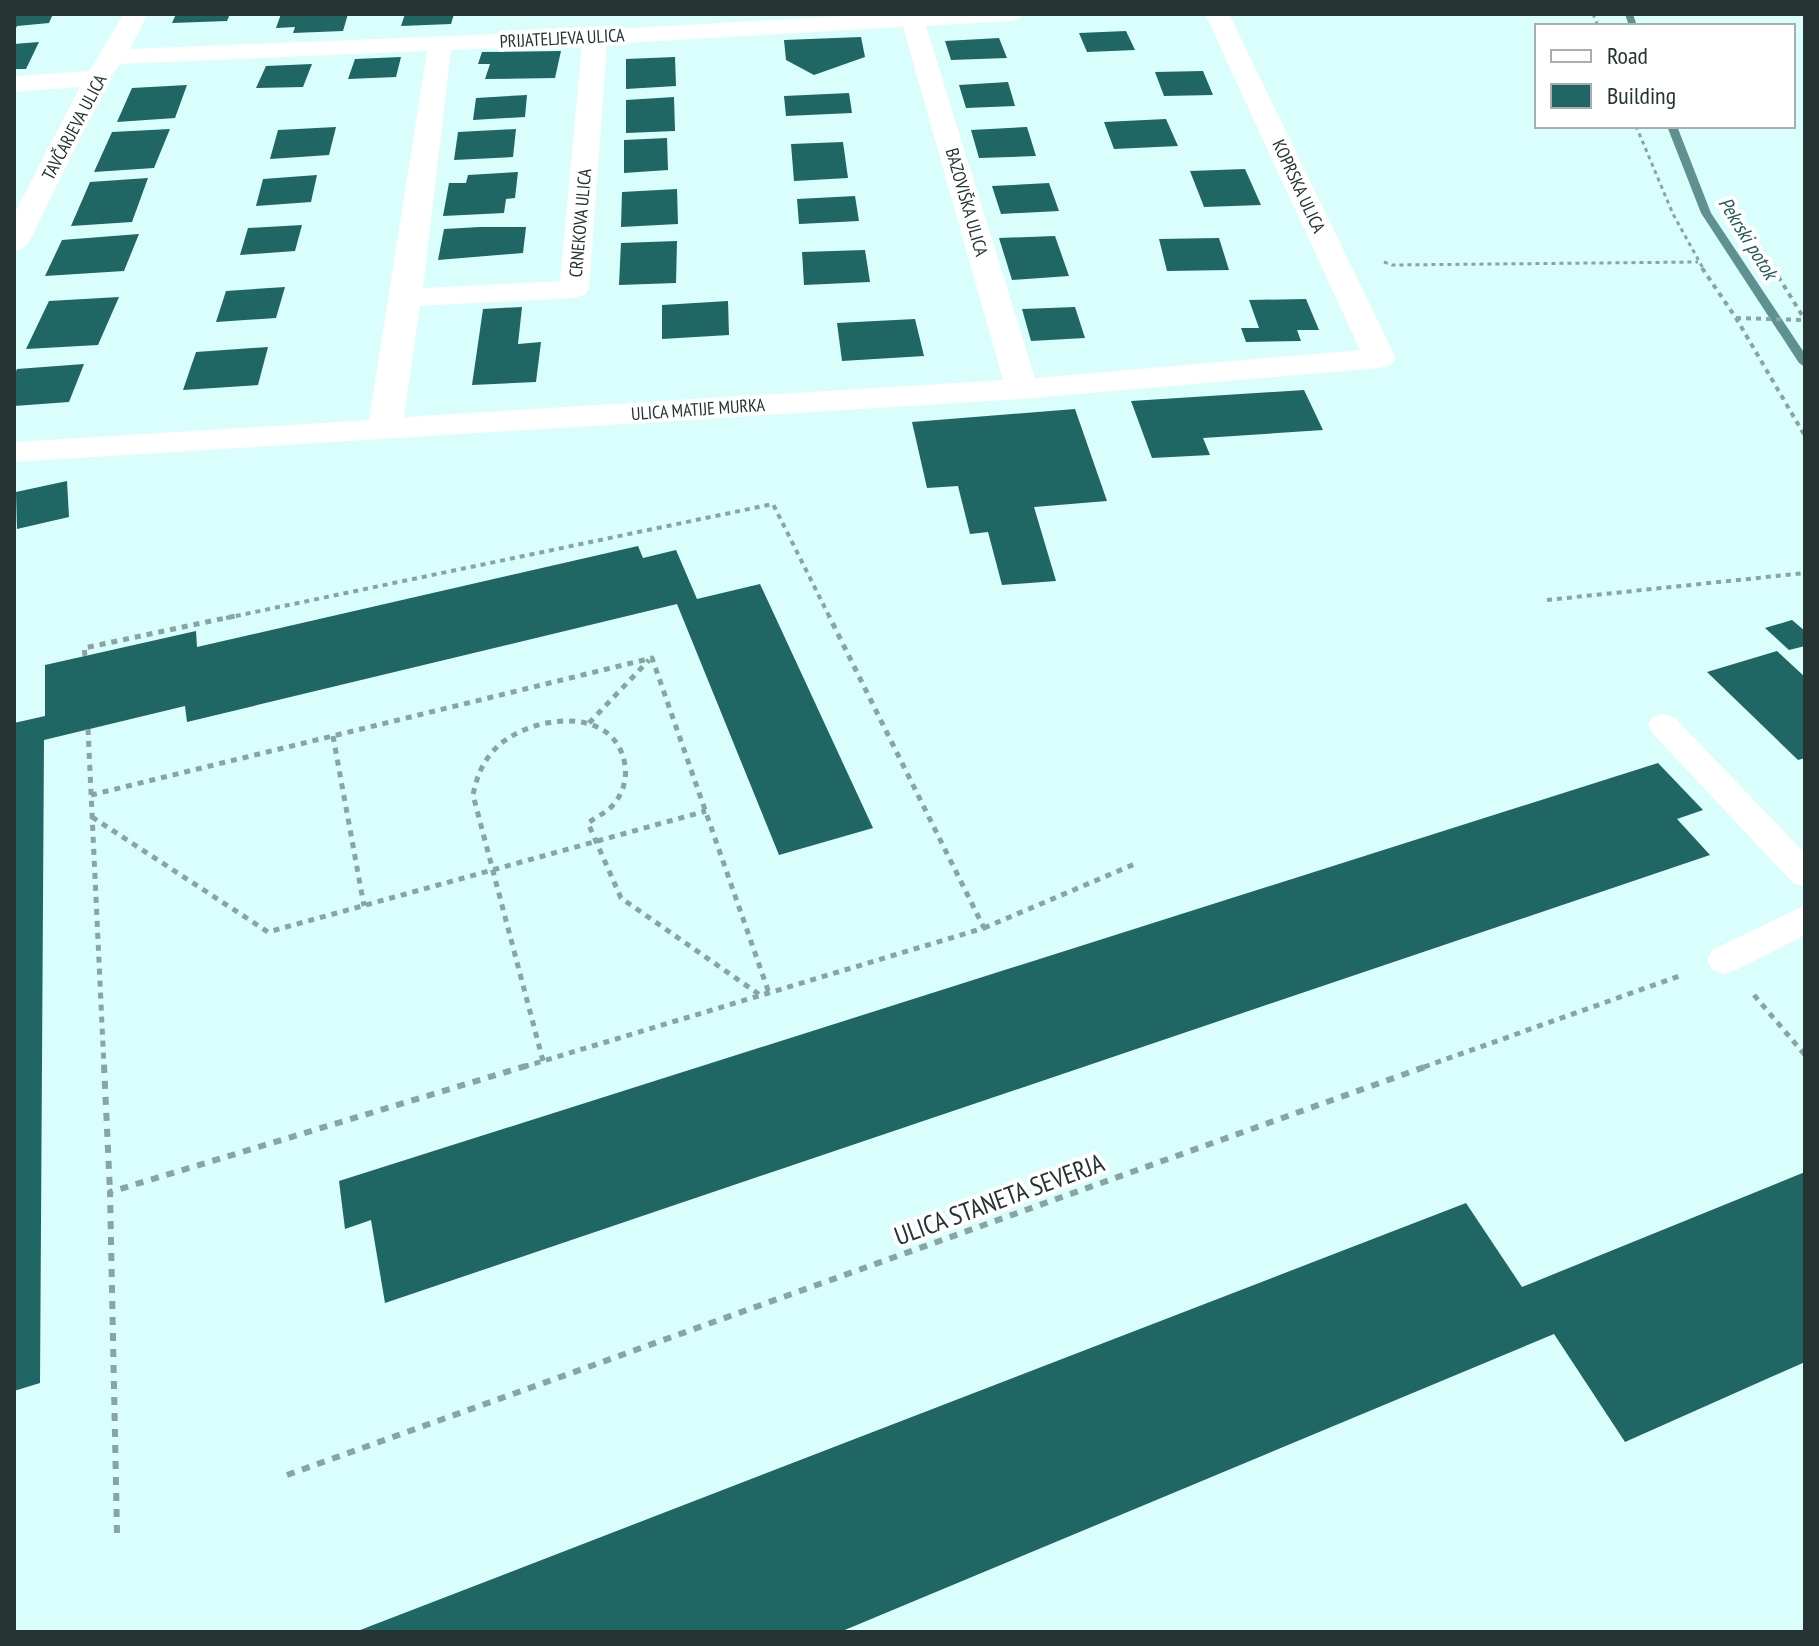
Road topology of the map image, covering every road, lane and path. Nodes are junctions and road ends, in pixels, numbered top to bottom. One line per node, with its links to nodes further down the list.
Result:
1 (136, 14): 7 (street, TAVČARJEVA ULICA)
2 (1011, 14): 4 (street, PRIJATELJEVA ULICA)
3 (1217, 14): 11 (street, KOPRSKA ULICA)
4 (912, 16): 5 (street, PRIJATELJEVA ULICA); 18 (street, BAZOVIŠKA ULICA)
5 (595, 37): 6 (street, PRIJATELJEVA ULICA); 14 (street, CRNEKOVA ULICA)
6 (440, 43): 7 (street, PRIJATELJEVA ULICA); 14 (street)
7 (105, 67): 8 (street, PRIJATELJEVA ULICA); 12 (street, TAVČARJEVA ULICA)
8 (14, 84)
9 (1637, 128): 13 (path)
10 (1749, 231): 16 (path)
11 (1323, 238): 13 (path); 17 (street, KOPRSKA ULICA)
12 (14, 242)
13 (1698, 262): 15 (path)
14 (406, 298): 19 (street)
15 (1736, 318): 16 (path); 20 (path)
16 (1805, 320)
17 (1380, 358): 18 (street, ULICA MATIJE MURKA)
18 (1022, 389): 19 (street, ULICA MATIJE MURKA)
19 (385, 428): 21 (street, ULICA MATIJE MURKA)
20 (1805, 436)
21 (14, 452)
22 (1805, 573): 23 (path)
23 (1547, 600)
24 (85, 656): 39 (path)
25 (652, 658): 26 (path); 29 (path); 31 (path)
26 (589, 723): 33 (path); 35 (path)
27 (1663, 725): 36 (lane)
28 (88, 729): 30 (path)
29 (333, 736): 30 (path); 37 (path)
30 (91, 795): 32 (path)
31 (706, 811): 33 (path); 41 (path)
32 (92, 817): 37 (path); 45 (path)
33 (597, 840): 35 (path); 42 (path)
34 (1137, 863): 39 (path)
35 (495, 870): 37 (path); 44 (path)
36 (1805, 874)
37 (364, 906)
38 (1805, 919): 40 (lane)
39 (984, 928): 41 (path)
40 (1724, 960): 43 (path); 46 (path, ULICA STANETA SEVERJA)
41 (769, 993): 42 (path)
42 (760, 995): 44 (path)
43 (1805, 1055)
44 (543, 1061): 45 (path)
45 (110, 1192): 47 (path)
46 (287, 1475)
47 (117, 1533)

